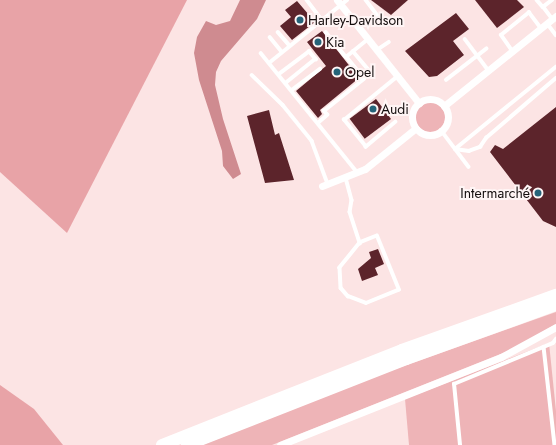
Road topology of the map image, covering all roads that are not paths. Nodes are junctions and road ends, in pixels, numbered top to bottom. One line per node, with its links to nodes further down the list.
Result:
1 (307, 0): 9 (lane)
2 (347, 0): 6 (lane)
3 (366, 0): 10 (lane)
4 (537, 0): 7 (lane)
5 (552, 0): 7 (lane)
6 (339, 2): 9 (lane); 16 (street)
7 (543, 7): 8 (lane)
8 (552, 19): 11 (street); 14 (lane)
9 (322, 20): 19 (lane)
10 (382, 21)
11 (541, 28): 23 (street); 23 (lane)
12 (278, 32): 19 (lane)
13 (326, 32): 27 (lane)
14 (556, 35)
15 (270, 38): 24 (lane)
16 (368, 39): 21 (street); 22 (lane)
17 (466, 39): 26 (lane)
18 (389, 42): 21 (lane)
19 (290, 46): 24 (lane)
20 (486, 49): 26 (lane)
21 (377, 50): 35 (street)
22 (353, 51): 27 (lane); 33 (lane)
23 (512, 51): 31 (street)
24 (282, 52): 28 (lane)
25 (261, 54): 28 (lane)
26 (478, 56): 31 (lane); 37 (lane)
27 (346, 57): 42 (lane)
28 (269, 63): 32 (lane)
29 (556, 66): 46 (lane)
30 (320, 69): 39 (lane)
31 (488, 70): 41 (street)
32 (279, 74): 38 (lane); 38 (lane)
33 (372, 74)
34 (252, 75): 50 (lane)
35 (398, 76): 40 (street); 43 (lane)
36 (556, 78): 46 (lane)
37 (446, 80)
38 (286, 82): 39 (lane)
39 (292, 90): 42 (lane)
40 (419, 103): 41 (street); 44 (street)
41 (444, 106): 45 (street)
42 (319, 122): 48 (lane)
43 (396, 122)
44 (416, 128): 45 (street); 48 (street)
45 (441, 130): 46 (lane)
46 (455, 149): 47 (lane)
47 (469, 167)
48 (358, 173): 49 (street)
49 (346, 178): 50 (street); 51 (lane)
50 (325, 185)
51 (360, 243): 51 (lane)
52 (556, 295): 57 (highway)
53 (556, 305): 58 (highway)
54 (556, 327): 59 (street)
55 (556, 339): 56 (lane)
56 (544, 347): 60 (lane); 61 (lane)
57 (162, 445)
58 (187, 445)
59 (280, 445)
60 (460, 445)
61 (555, 445)

